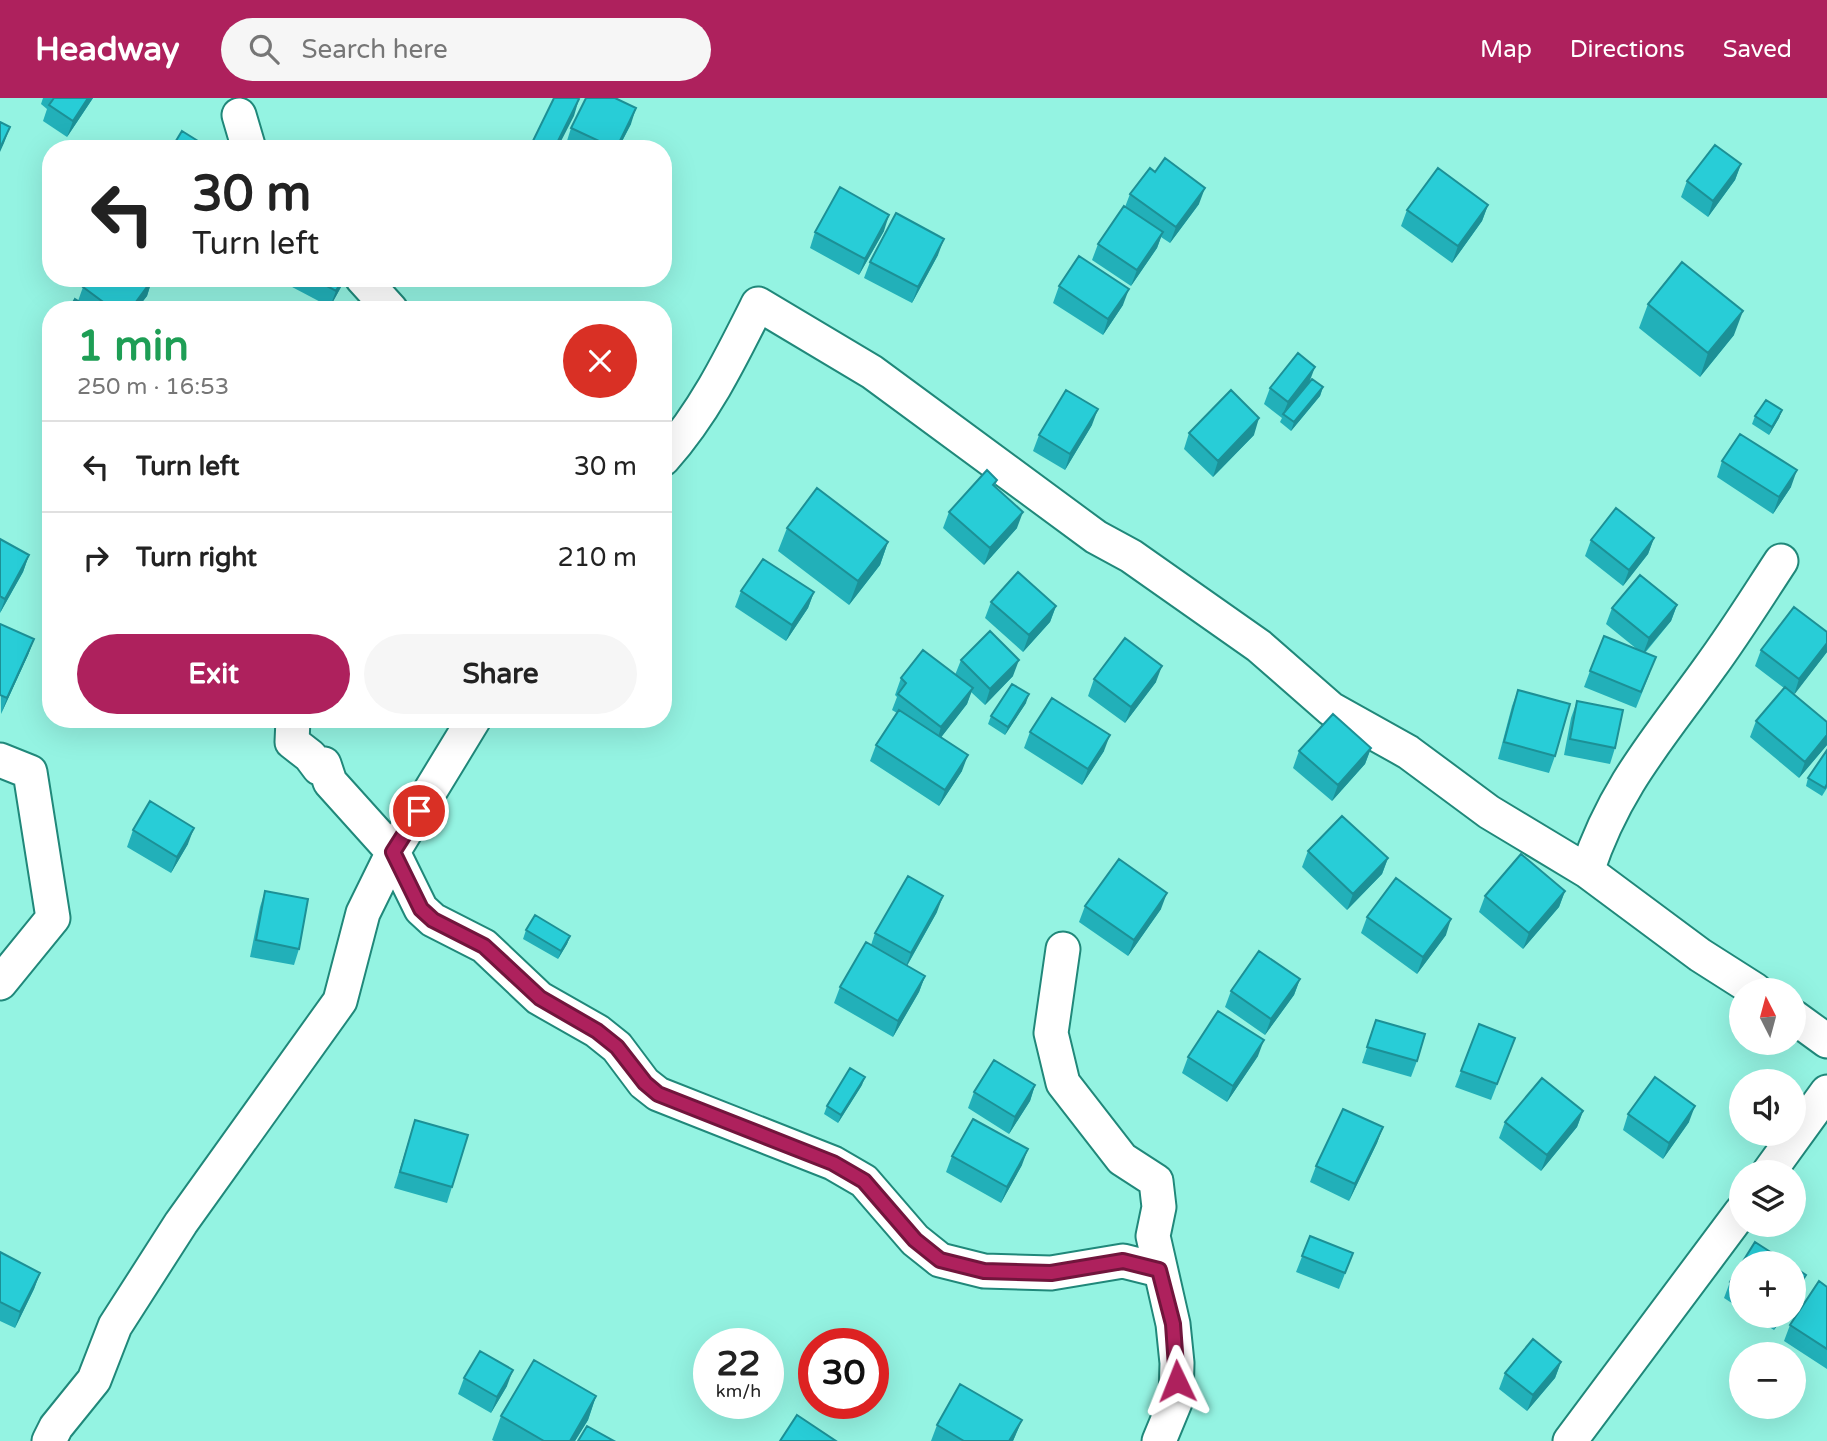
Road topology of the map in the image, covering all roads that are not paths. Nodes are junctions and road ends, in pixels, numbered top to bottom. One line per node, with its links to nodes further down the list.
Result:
1 (239, 115): 2 (street)
2 (246, 140)
3 (370, 287): 4 (street)
4 (383, 301)
5 (672, 445): 11 (street)
6 (1781, 561): 11 (street)
7 (293, 728): 10 (street)
8 (469, 728): 10 (street)
9 (0, 760): 14 (street)
10 (393, 852): 20 (street); 21 (street)
11 (1587, 871): 13 (street)
12 (1063, 949): 20 (street)
13 (1736, 978)
14 (0, 983)
15 (1806, 1026): 16 (street)
16 (1827, 1041)
17 (1827, 1092): 18 (street)
18 (1778, 1160)
19 (1729, 1228): 23 (street)
20 (1159, 1270): 22 (street)
21 (49, 1441)
22 (1160, 1441)
23 (1570, 1441)

